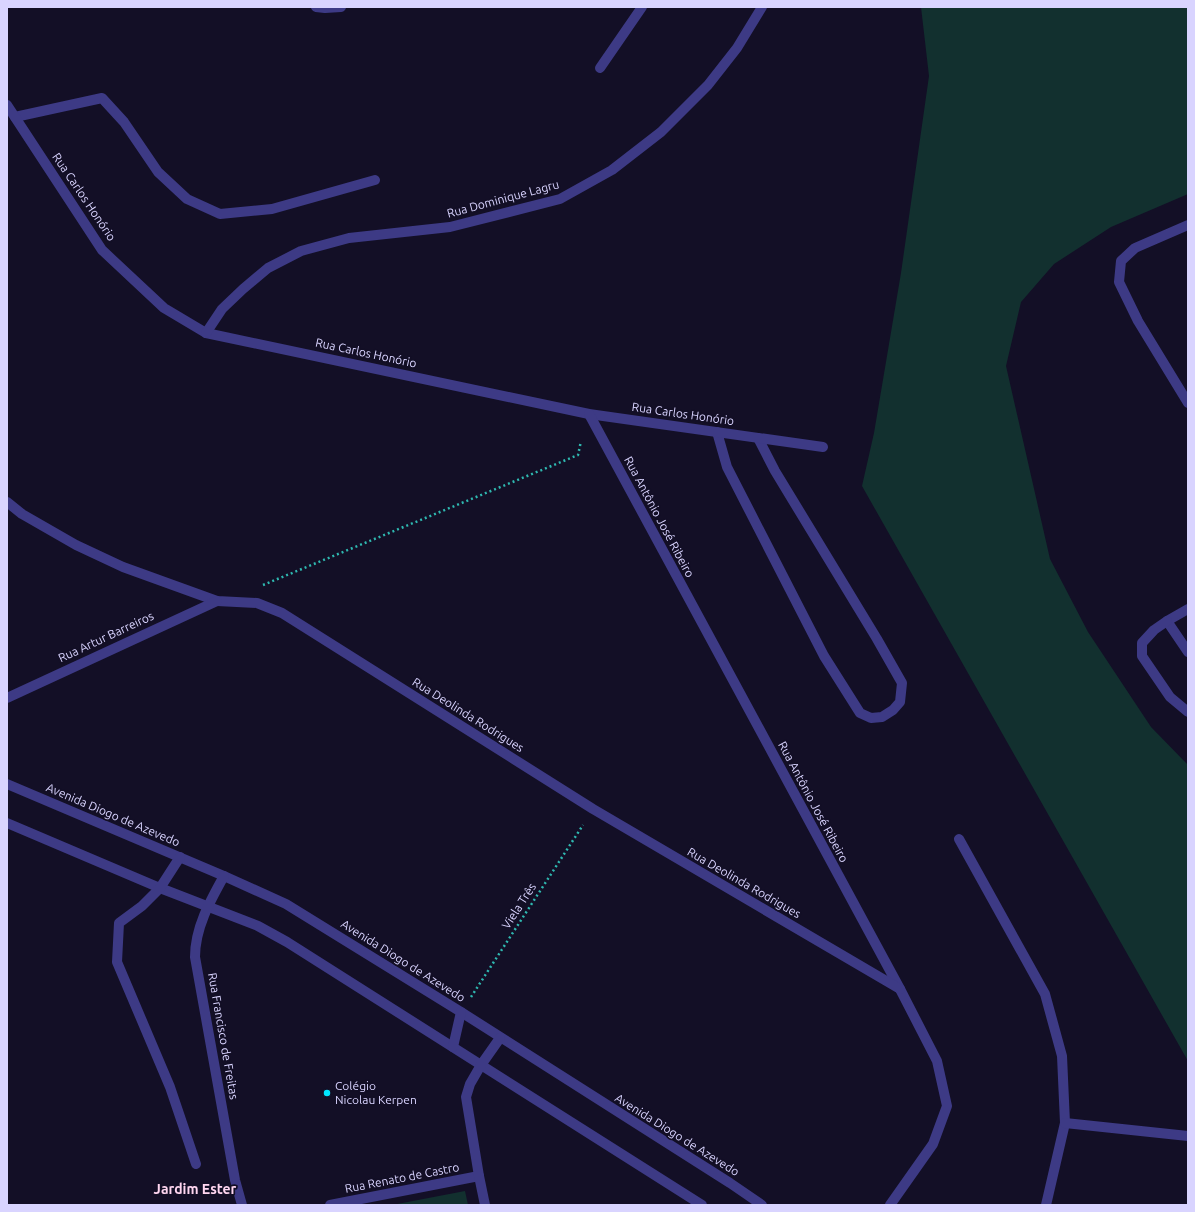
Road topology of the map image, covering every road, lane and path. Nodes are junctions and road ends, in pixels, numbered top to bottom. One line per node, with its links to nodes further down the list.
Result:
1 (316, 7): 2 (street)
2 (340, 7)
3 (642, 7): 5 (street)
4 (762, 7): 10 (street, Rua Dominique Lagru)
5 (600, 68)
6 (7, 105): 7 (street, Rua Carlos Honório)
7 (15, 117): 8 (street); 10 (street, Rua Carlos Honório)
8 (375, 180)
9 (1188, 225): 11 (street)
10 (206, 333): 12 (street, Rua Carlos Honório)
11 (1188, 403)
12 (589, 414): 13 (street, Rua Carlos Honório); 17 (path); 32 (street, Rua Antônio José Ribeiro)
13 (718, 432): 14 (street, Rua Carlos Honório); 14 (street)
14 (758, 438): 15 (street, Rua Carlos Honório)
15 (823, 447)
16 (7, 502): 18 (street, Rua Deolinda Rodrigues)
17 (259, 586)
18 (217, 601): 22 (street, Rua Artur Barreiros); 25 (street, Rua Deolinda Rodrigues)
19 (1188, 609): 20 (street)
20 (1167, 621): 21 (street); 23 (street)
21 (1188, 652)
22 (7, 698)
23 (1188, 712)
24 (7, 784): 28 (street, Avenida Diogo de Azevedo)
25 (593, 809): 32 (street, Rua Deolinda Rodrigues); 33 (path, Viela Três)
26 (7, 823): 30 (street)
27 (959, 839): 37 (street)
28 (180, 858): 29 (street, Avenida Diogo de Azevedo); 30 (street)
29 (224, 876): 31 (street, Rua Francisco de Freitas); 33 (street, Avenida Diogo de Azevedo)
30 (160, 888): 31 (street); 39 (street)
31 (206, 907): 35 (street); 41 (street, Rua Francisco de Freitas)
32 (900, 990): 46 (street, Rua Antônio José Ribeiro)
33 (461, 1012): 34 (street, Avenida Diogo de Azevedo); 35 (street)
34 (500, 1038): 36 (street); 45 (street, Avenida Diogo de Azevedo)
35 (453, 1047): 36 (street)
36 (482, 1065): 40 (street); 44 (street)
37 (1065, 1124): 38 (street); 47 (street)
38 (1188, 1136)
39 (196, 1164)
40 (479, 1176): 42 (street, Rua Renato de Castro); 43 (street)
41 (242, 1205)
42 (330, 1205)
43 (485, 1205)
44 (702, 1205)
45 (762, 1205)
46 (890, 1205)
47 (1046, 1205)

